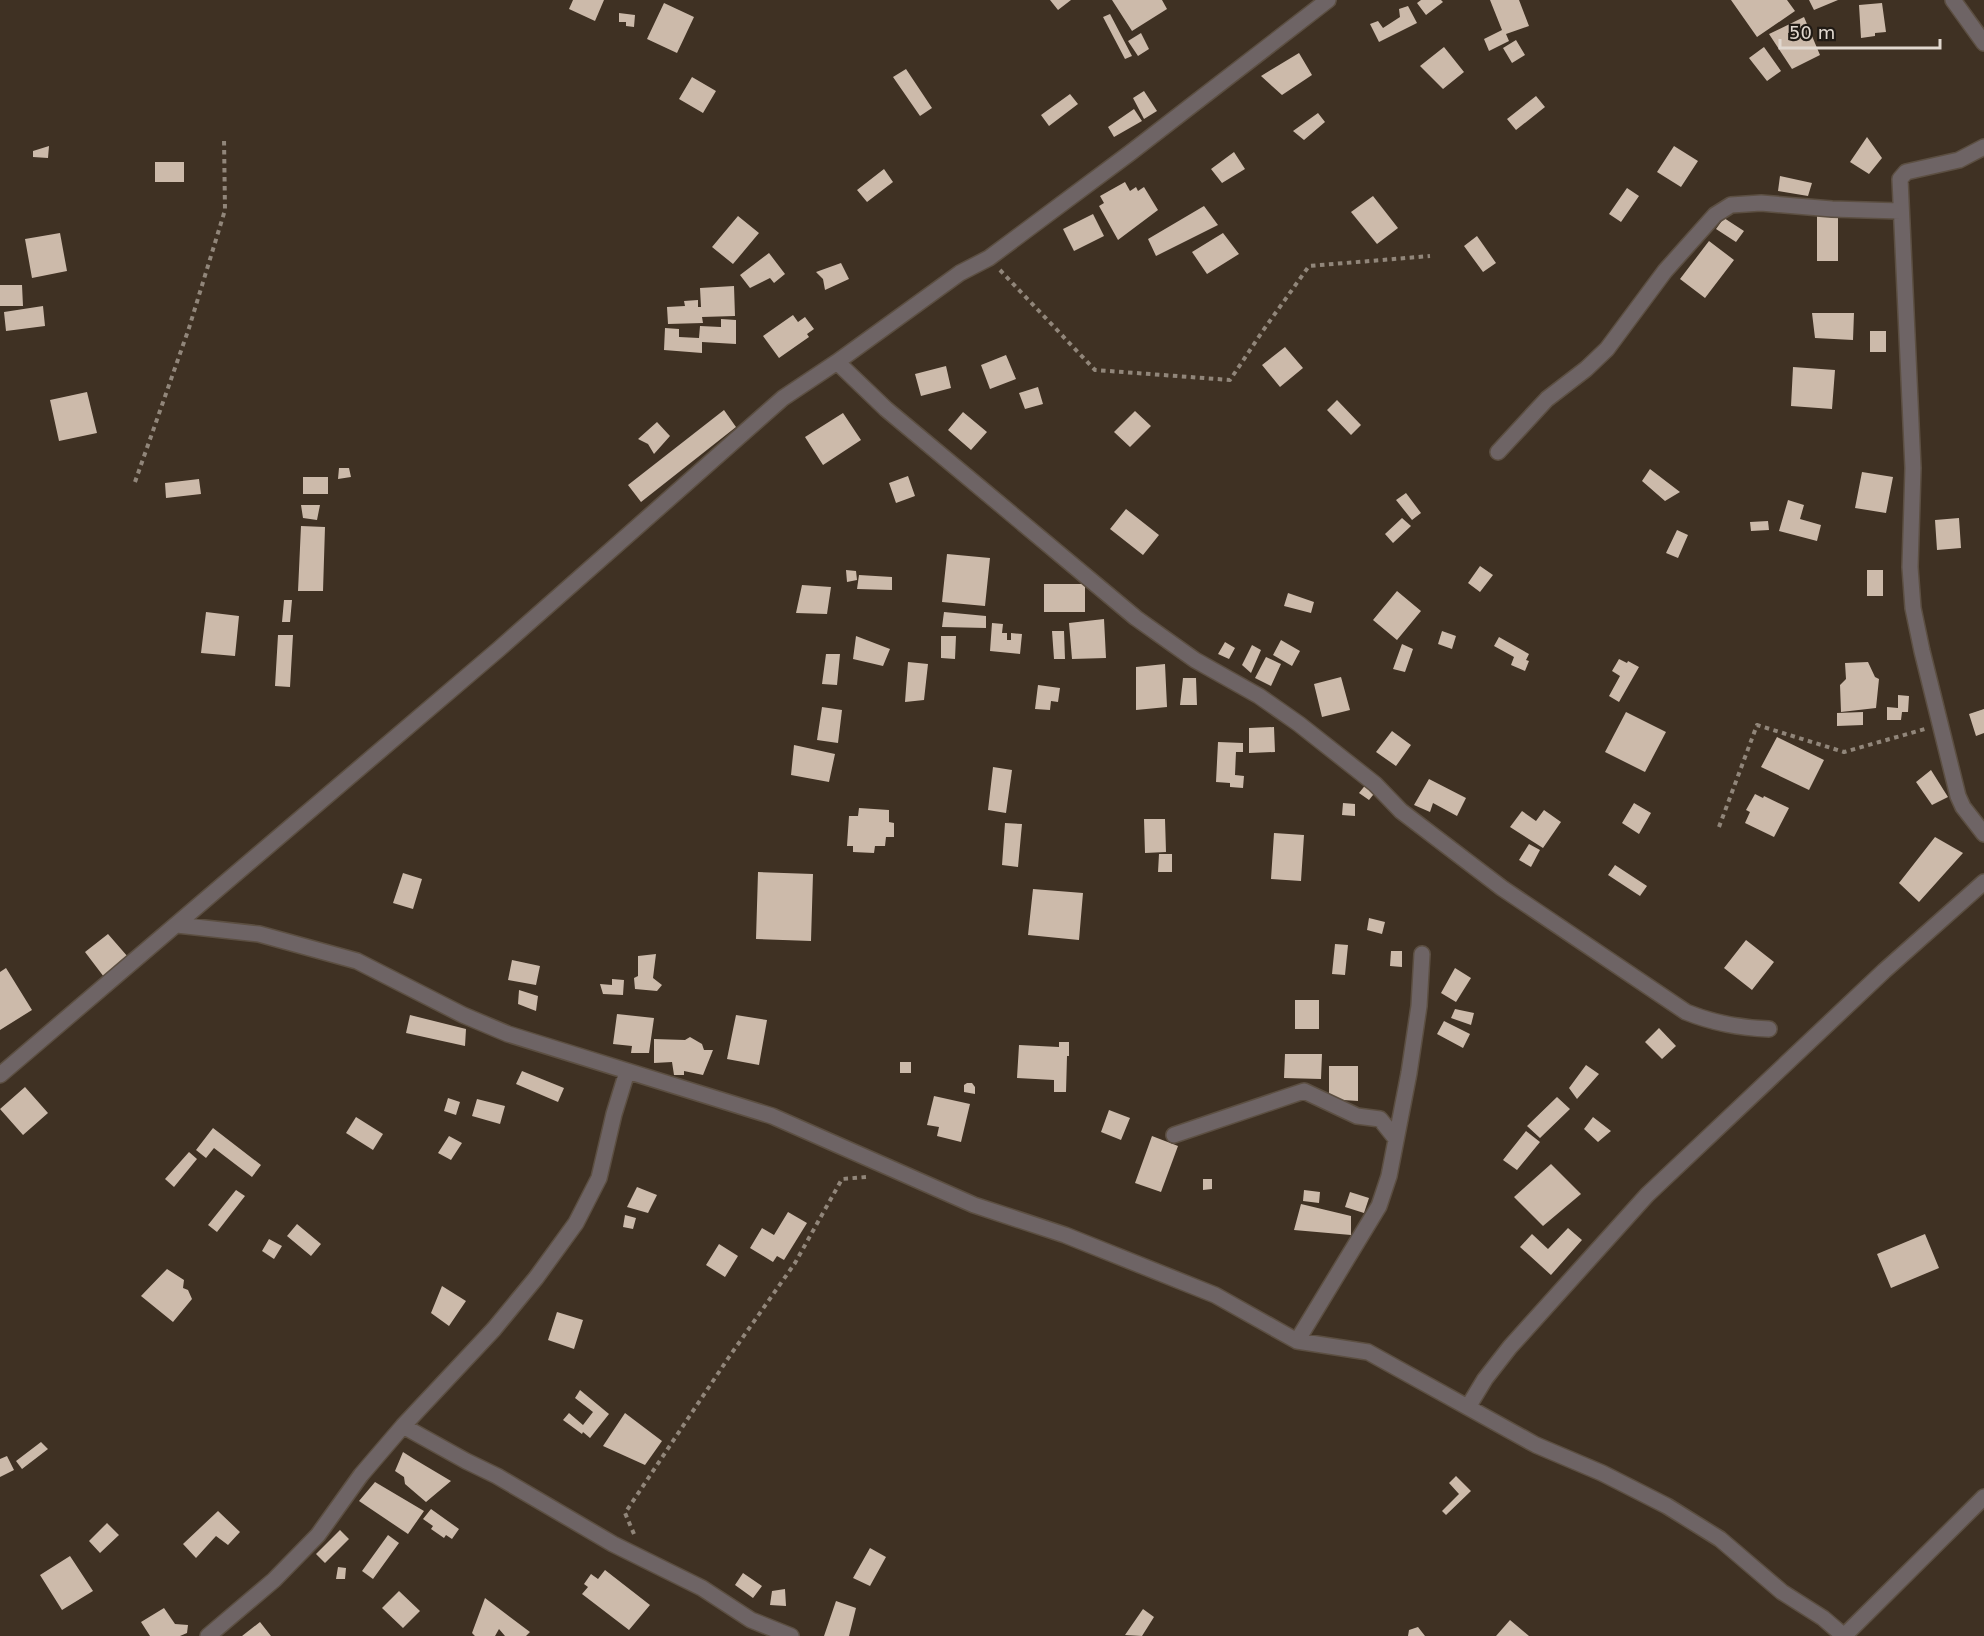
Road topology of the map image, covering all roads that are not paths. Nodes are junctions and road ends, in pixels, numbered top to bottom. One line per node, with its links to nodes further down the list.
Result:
1 (1328, 0): 6 (street)
2 (1953, 0): 3 (street)
3 (1984, 43)
4 (1984, 147): 5 (street)
5 (1900, 211): 7 (street); 8 (street)
6 (837, 362): 10 (street); 12 (street)
7 (1498, 452)
8 (1984, 834)
9 (1984, 882): 18 (street)
10 (177, 925): 13 (street); 14 (street)
11 (1422, 954): 16 (street)
12 (1770, 1029)
13 (627, 1072): 17 (street); 19 (street)
14 (0, 1075)
15 (1174, 1135): 16 (street)
16 (1396, 1140): 17 (street)
17 (1297, 1341): 18 (street)
18 (1468, 1407): 23 (street)
19 (403, 1426): 21 (street); 22 (street)
20 (1984, 1497): 23 (street)
21 (208, 1636)
22 (791, 1636)
23 (1844, 1636)

